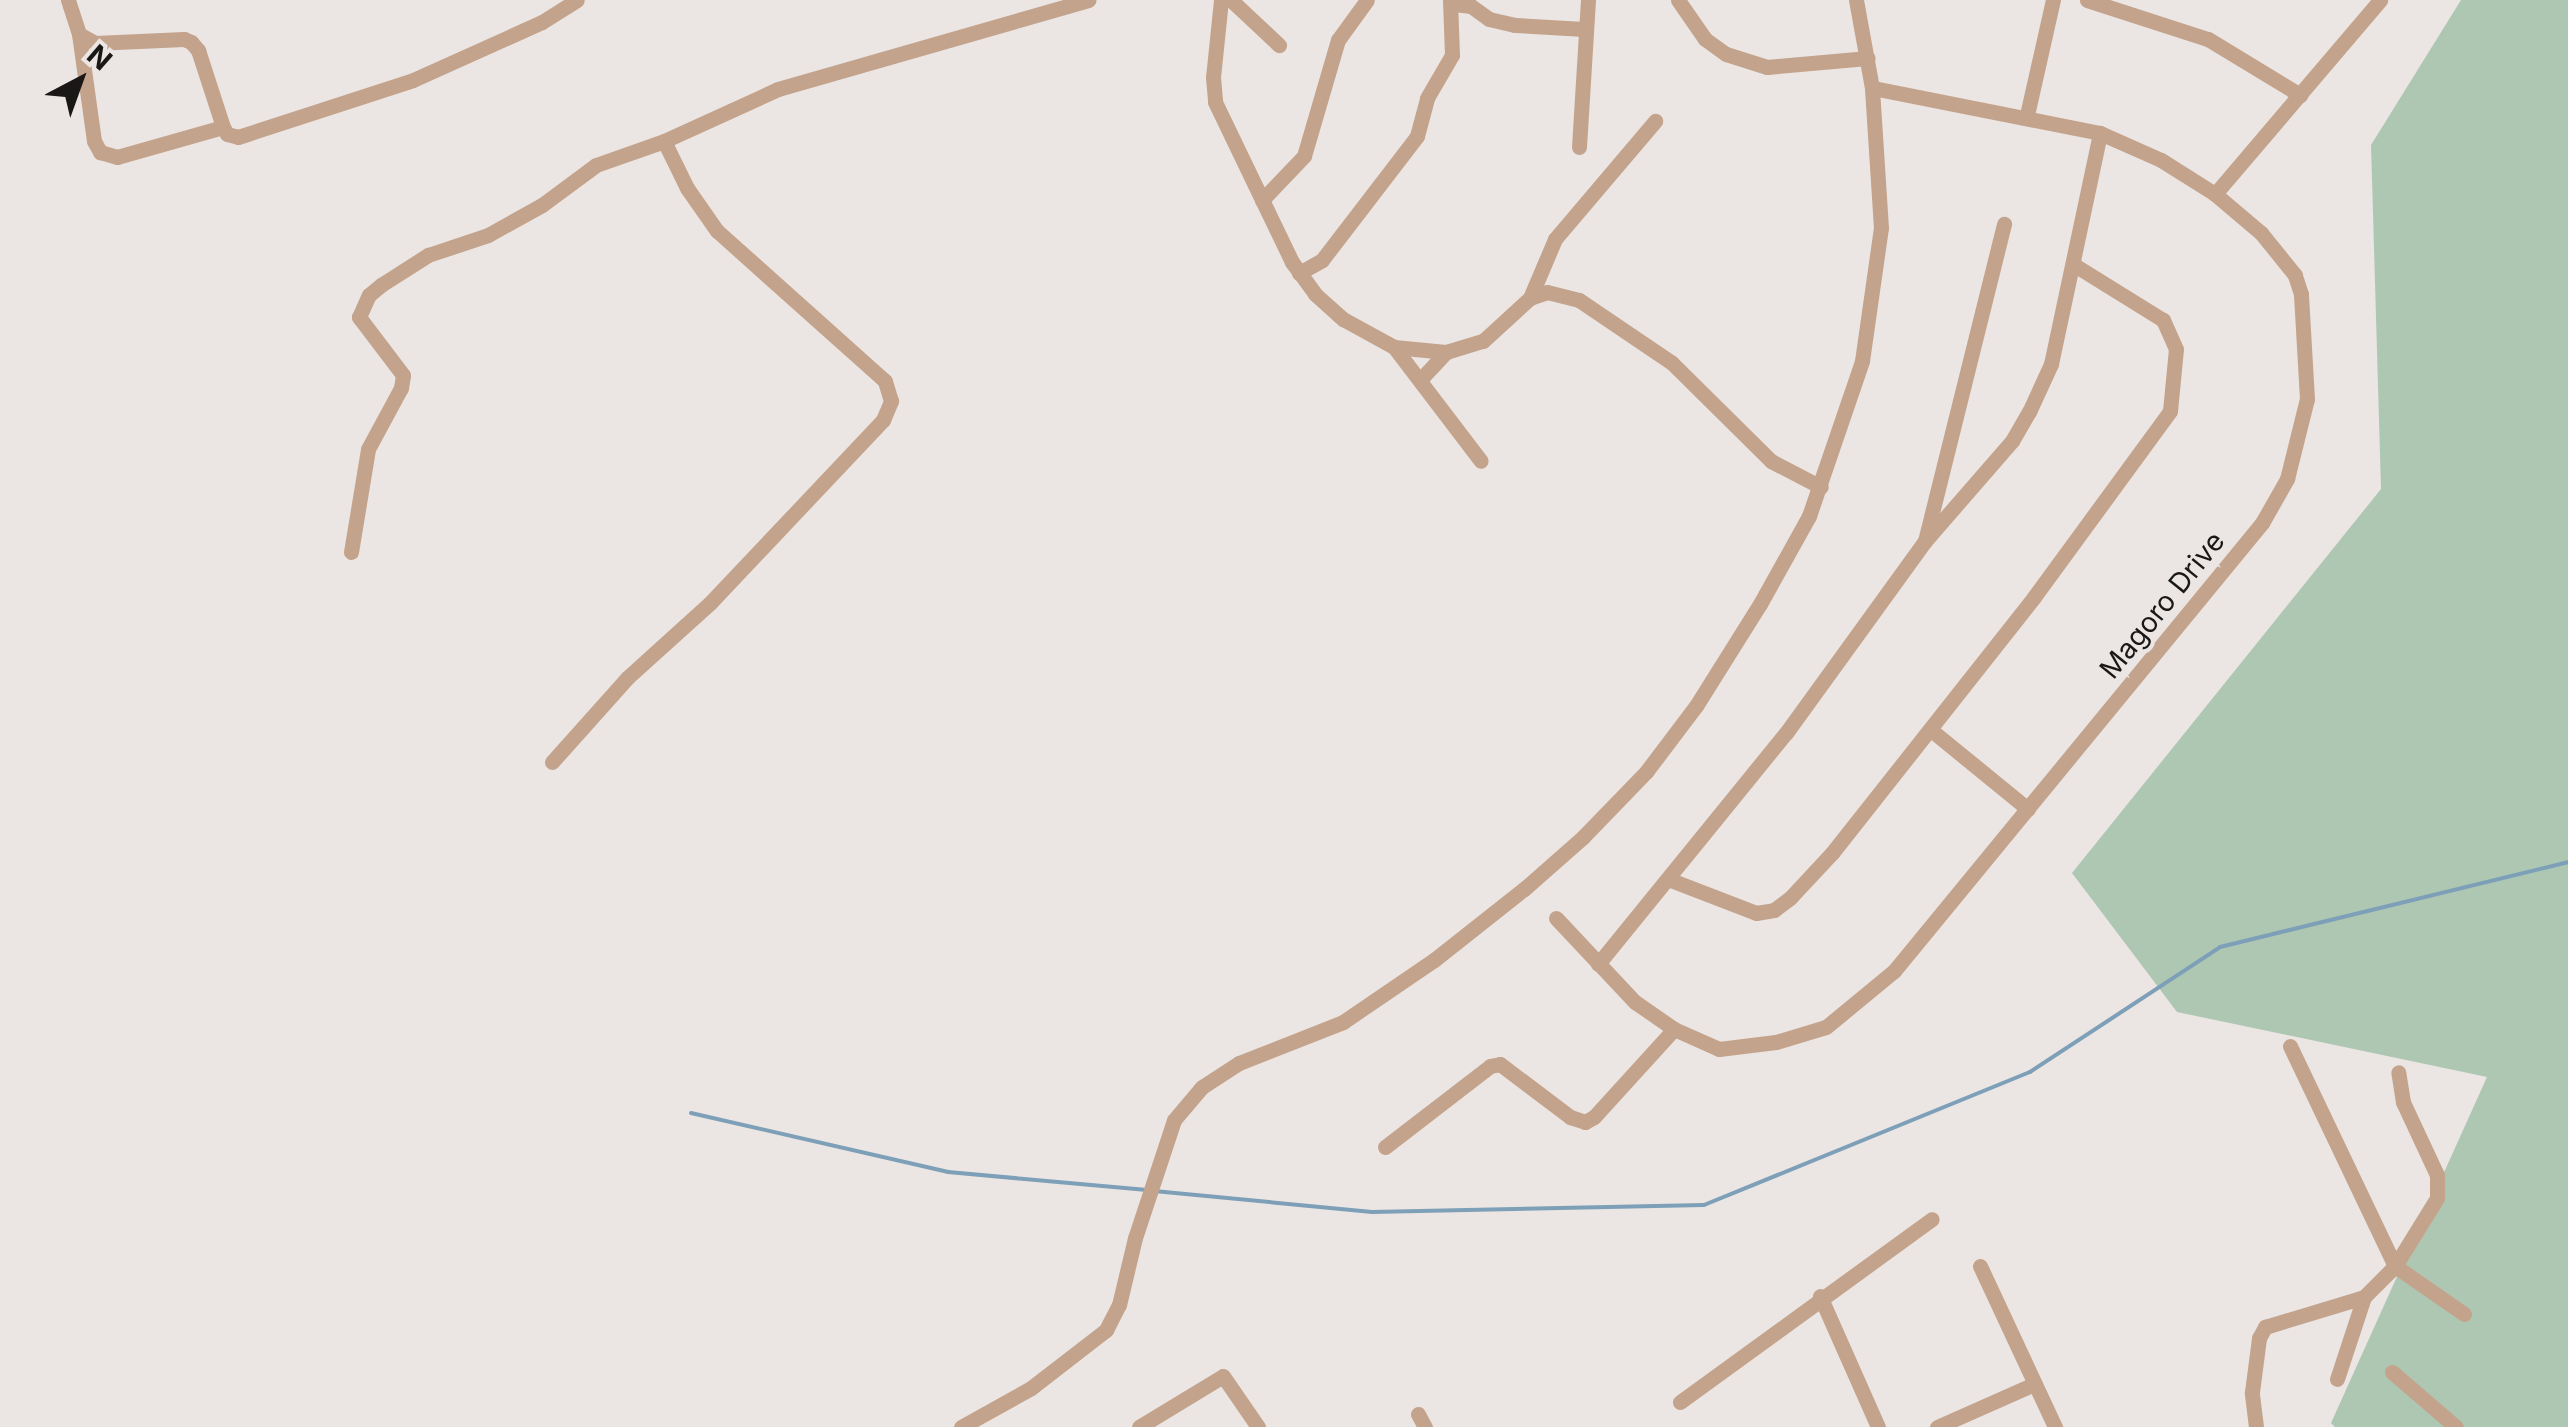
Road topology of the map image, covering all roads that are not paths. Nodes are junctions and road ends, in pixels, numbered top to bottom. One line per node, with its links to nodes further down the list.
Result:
1 (68, 0): 16 (street)
2 (578, 0): 25 (street)
3 (1089, 0): 14 (street)
4 (1221, 0): 30 (street)
5 (1231, 0): 18 (street)
6 (1367, 0): 30 (street)
7 (1588, 0): 15 (street)
8 (1678, 0): 20 (street)
9 (1856, 0): 20 (street)
10 (2054, 0): 23 (street)
11 (2087, 0): 22 (street)
12 (2380, 0): 22 (street)
13 (1452, 2): 15 (street); 33 (street)
14 (1061, 3): 27 (street)
15 (1584, 29): 28 (street)
16 (79, 34): 17 (street); 19 (street)
17 (95, 43): 19 (street); 25 (street)
18 (1279, 46)
19 (83, 56): 25 (street)
20 (1868, 58): 21 (street)
21 (1872, 88): 23 (street, Magoro Drive); 39 (street)
22 (2300, 95): 29 (street)
23 (2027, 116): 26 (street, Magoro Drive)
24 (1655, 121): 34 (street)
25 (224, 127)
26 (2100, 133): 29 (street, Magoro Drive); 32 (street)
27 (664, 141): 41 (street); 43 (street)
28 (1579, 147)
29 (2216, 194): 44 (street, Magoro Drive)
30 (1262, 200): 33 (street)
31 (2004, 224): 40 (street)
32 (2076, 266): 40 (street); 42 (street)
33 (1299, 273): 35 (street)
34 (1530, 298): 36 (street); 39 (street)
35 (1394, 346): 36 (street); 37 (street)
36 (1446, 352): 37 (street)
37 (1420, 380): 38 (street)
38 (1480, 461)
39 (1820, 487): 62 (street)
40 (1925, 542): 45 (street)
41 (351, 552)
42 (1930, 730): 44 (street); 45 (street)
43 (552, 762)
44 (2028, 809): 48 (street, Magoro Drive)
45 (1668, 878): 47 (street)
46 (1556, 918): 47 (street, Magoro Drive)
47 (1598, 964): 48 (street, Magoro Drive)
48 (1674, 1029): 51 (street)
49 (2290, 1046): 54 (street)
50 (2398, 1072): 54 (street)
51 (1385, 1147)
52 (1932, 1218): 55 (street)
53 (1980, 1266): 60 (street)
54 (2395, 1266): 56 (street); 57 (street)
55 (1820, 1296): 61 (street); 65 (street)
56 (2364, 1298): 59 (street); 68 (street)
57 (2464, 1314)
58 (2392, 1372): 69 (street)
59 (2336, 1379)
60 (2034, 1384): 66 (street); 67 (street)
61 (1680, 1402)
62 (961, 1427)
63 (1139, 1427): 64 (street)
64 (1258, 1427)
65 (1878, 1427)
66 (1937, 1427)
67 (2055, 1427)
68 (2256, 1427)
69 (2456, 1427)

